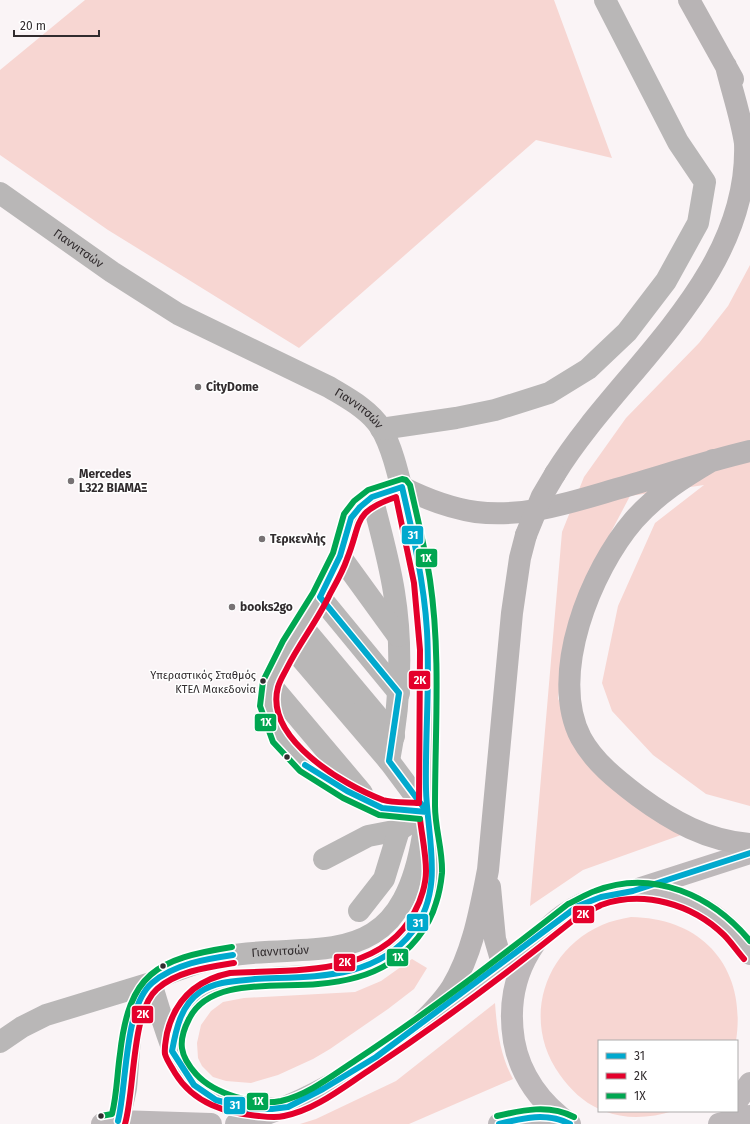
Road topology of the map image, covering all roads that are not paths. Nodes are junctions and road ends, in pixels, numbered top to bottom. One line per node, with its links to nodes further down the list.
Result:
1 (605, 0): 6 (street)
2 (689, 0): 3 (highway)
3 (726, 66): 4 (highway); 24 (highway, bridge)
4 (750, 108)
5 (0, 193): 6 (street, Γιαννιτσών)
6 (381, 429): 9 (street, Γιαννιτσών)
7 (750, 451): 8 (highway)
8 (713, 460): 9 (highway); 21 (highway)
9 (402, 487): 10 (street); 19 (street, Γιαννιτσών)
10 (372, 497): 11 (street); 14 (street)
11 (340, 556): 12 (street); 14 (street)
12 (320, 597): 13 (street); 16 (street)
13 (302, 626): 15 (street); 17 (street)
14 (399, 638): 16 (street)
15 (290, 645): 18 (street); 19 (street)
16 (399, 693): 17 (street)
17 (394, 736): 18 (street)
18 (389, 761): 19 (street)
19 (427, 812): 20 (street); 30 (street, Γιαννιτσών); 34 (street, Γιαννιτσών)
20 (399, 830): 23 (street); 26 (street)
21 (750, 844)
22 (750, 853): 25 (main road)
23 (324, 859)
24 (488, 870): 29 (highway); 32 (highway)
25 (633, 891): 27 (main road); 28 (main road)
26 (359, 911)
27 (546, 931): 29 (main road); 31 (main road)
28 (750, 954)
29 (502, 963): 31 (main road); 32 (main road)
30 (151, 983): 33 (street, Γιαννιτσών); 34 (street); 41 (street)
31 (513, 1002): 40 (main road)
32 (417, 1027): 37 (main road)
33 (0, 1042)
34 (172, 1051): 37 (street)
35 (750, 1082): 36 (main road)
36 (738, 1100)
37 (283, 1108): 43 (main road)
38 (726, 1112): 45 (main road)
39 (750, 1116): 46 (main road)
40 (566, 1121): 44 (main road)
41 (112, 1123): 42 (main road)
42 (210, 1124)
43 (236, 1124)
44 (499, 1124)
45 (711, 1124)
46 (719, 1124)

